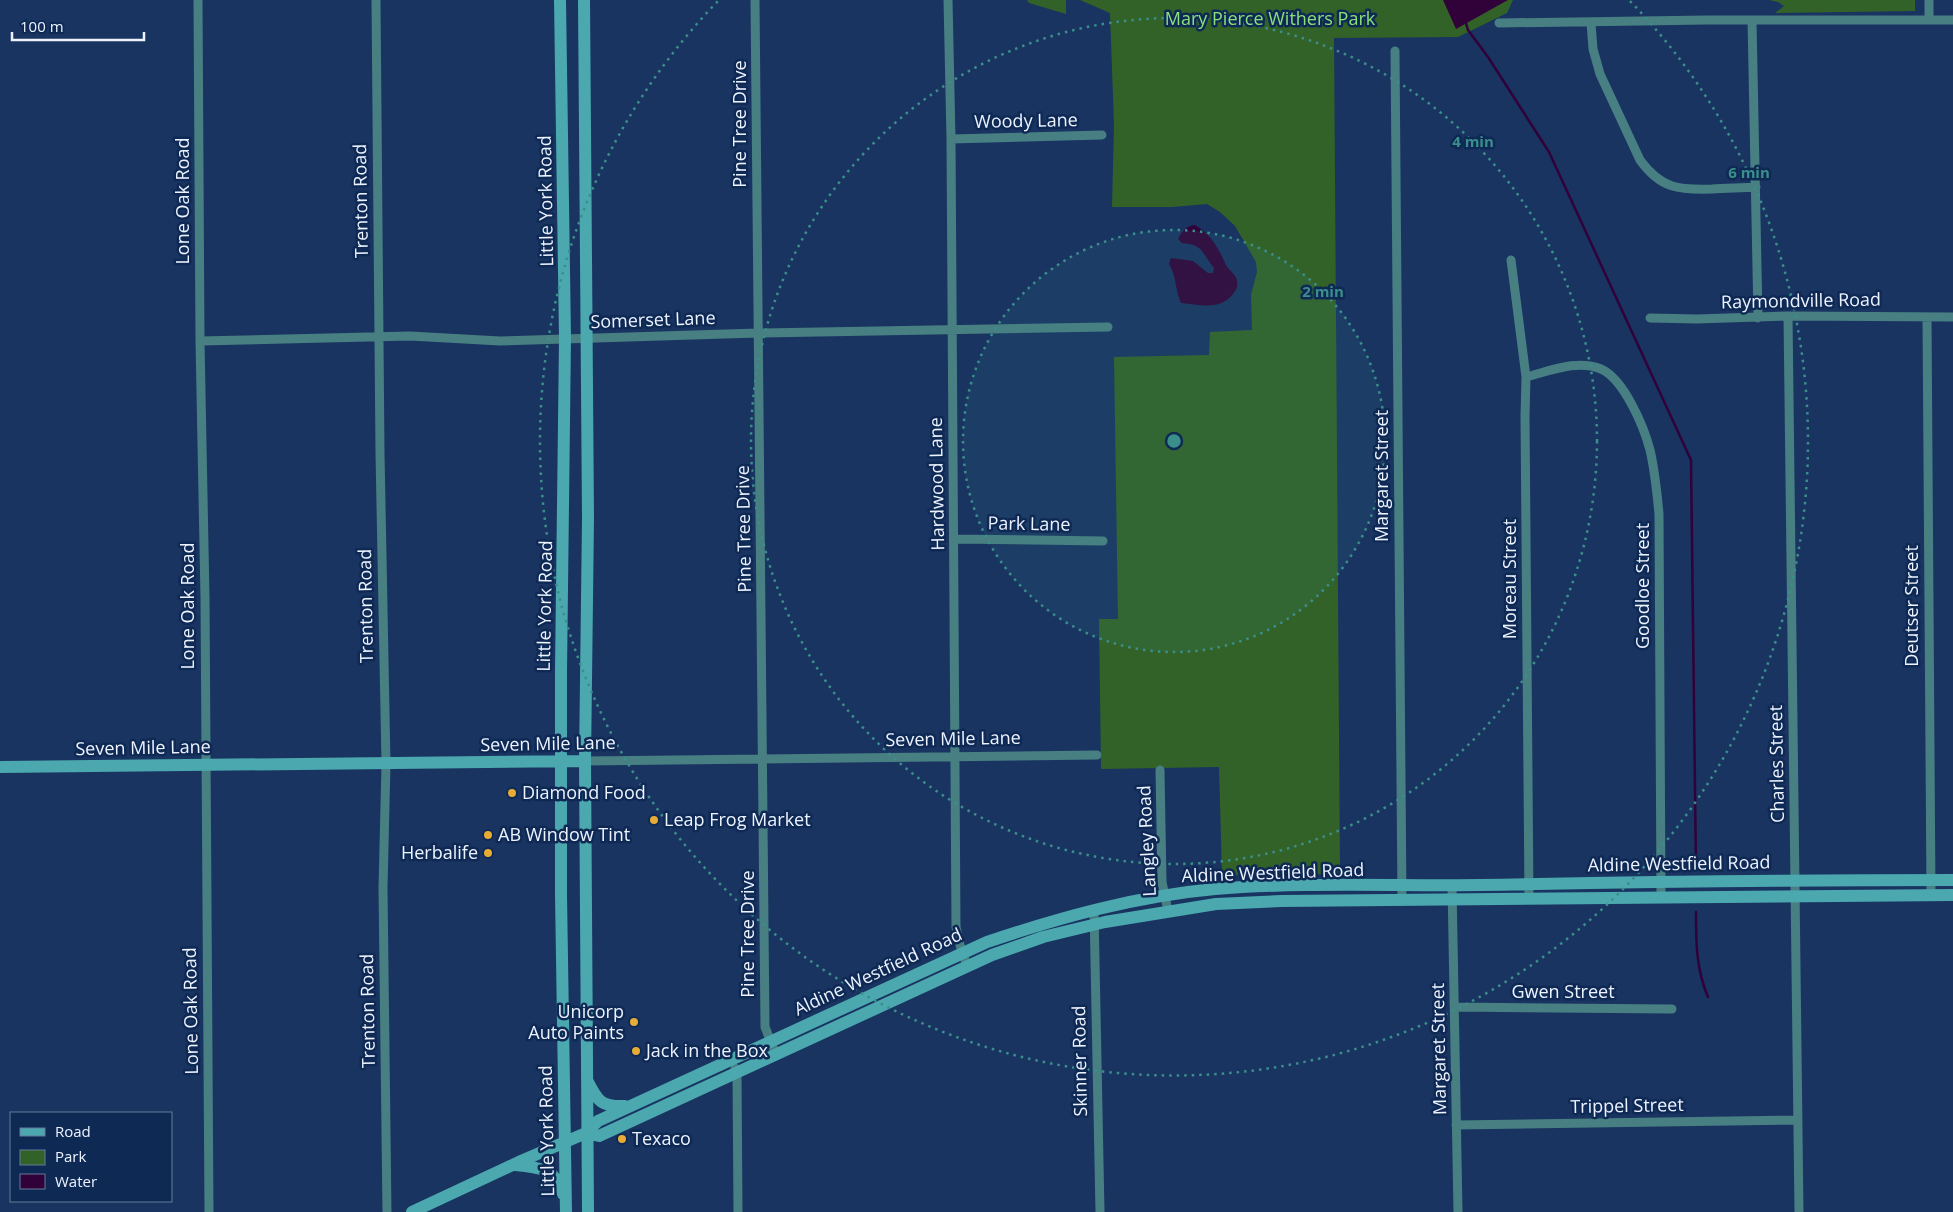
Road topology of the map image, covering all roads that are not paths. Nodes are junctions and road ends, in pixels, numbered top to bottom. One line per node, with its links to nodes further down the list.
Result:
1 (198, 0): 29 (street, Lone Oak Road)
2 (376, 0): 26 (street, Trenton Road)
3 (560, 0): 27 (main road, Little York Road)
4 (584, 0): 28 (main road)
5 (755, 0): 25 (street, Pine Tree Drive)
6 (948, 0): 15 (street, Hardwood Lane)
7 (1929, 0): 9 (street)
8 (1752, 20): 9 (street); 12 (street); 16 (street)
9 (1929, 20): 10 (street)
10 (1953, 20)
11 (1499, 23): 12 (street)
12 (1591, 23): 16 (street)
13 (1395, 51): 49 (street, Margaret Street)
14 (1102, 135): 15 (street, Woody Lane)
15 (951, 139): 24 (street, Hardwood Lane)
16 (1756, 187): 22 (street)
17 (1511, 260): 30 (street, Moreau Street)
18 (1788, 316): 19 (street, Raymondville Road); 22 (street, Raymondville Road); 42 (street, Charles Street)
19 (1926, 317): 20 (street, Raymondville Road); 43 (street, Deutser Street)
20 (1953, 317)
21 (1650, 318): 22 (street, Raymondville Road)
22 (1758, 318)
23 (1108, 327): 24 (street, Somerset Lane)
24 (952, 330): 25 (street, Somerset Lane); 31 (street, Hardwood Lane)
25 (758, 333): 28 (street, Somerset Lane); 35 (street, Pine Tree Drive)
26 (378, 336): 27 (street, Somerset Lane); 29 (street, Somerset Lane); 39 (street, Trenton Road)
27 (565, 338): 28 (street, Somerset Lane); 36 (main road, Little York Road)
28 (587, 338): 37 (main road)
29 (200, 341): 38 (street, Lone Oak Road)
30 (1526, 377): 45 (street, Goodloe Street); 46 (street, Moreau Street)
31 (954, 539): 32 (street, Park Lane); 34 (street, Hardwood Lane)
32 (1103, 541)
33 (1097, 755): 34 (street, Seven Mile Lane)
34 (956, 756): 35 (street, Seven Mile Lane); 64 (street, Hardwood Lane)
35 (763, 759): 37 (street, Seven Mile Lane); 68 (street, Pine Tree Drive)
36 (562, 761): 37 (main road, Seven Mile Lane); 39 (main road, Seven Mile Lane); 77 (main road, Little York Road)
37 (584, 761): 72 (main road)
38 (205, 764): 39 (main road, Seven Mile Lane); 40 (main road, Seven Mile Lane); 80 (street, Lone Oak Road)
39 (386, 764): 81 (street, Trenton Road)
40 (0, 767)
41 (1160, 770): 52 (street, Langley Road)
42 (1794, 880): 43 (main road, Aldine Westfield Road); 45 (main road, Aldine Westfield Road); 53 (street, Charles Street)
43 (1930, 880): 44 (main road, Aldine Westfield Road); 50 (street, Deutser Street)
44 (1953, 880)
45 (1660, 882): 46 (main road, Aldine Westfield Road); 54 (street, Goodloe Street)
46 (1529, 884): 47 (main road, Aldine Westfield Road); 55 (street, Moreau Street)
47 (1452, 885): 49 (main road, Aldine Westfield Road); 56 (street, Margaret Street)
48 (1281, 886): 49 (main road, Aldine Westfield Road); 52 (main road, Aldine Westfield Road); 57 (main road)
49 (1402, 886): 58 (street, Margaret Street)
50 (1931, 894): 51 (main road, Aldine Westfield Road); 53 (main road, Aldine Westfield Road)
51 (1953, 894)
52 (1164, 895): 59 (main road, Aldine Westfield Road); 61 (street, Langley Road)
53 (1795, 895): 54 (main road, Aldine Westfield Road); 74 (street, Charles Street)
54 (1661, 897): 55 (main road, Aldine Westfield Road)
55 (1529, 899): 56 (main road, Aldine Westfield Road)
56 (1452, 900): 58 (main road, Aldine Westfield Road); 66 (street, Margaret Street)
57 (1280, 901): 58 (main road, Aldine Westfield Road); 61 (main road, Aldine Westfield Road)
58 (1402, 901)
59 (1134, 902): 60 (main road, Aldine Westfield Road); 62 (main road)
60 (1094, 910): 63 (street, Skinner Road); 64 (main road, Aldine Westfield Road)
61 (1168, 911): 62 (main road, Aldine Westfield Road)
62 (1137, 916): 63 (main road, Aldine Westfield Road)
63 (1094, 925): 65 (main road, Aldine Westfield Road); 85 (street, Skinner Road)
64 (963, 953): 65 (street, Hardwood Lane); 68 (main road, Aldine Westfield Road)
65 (967, 966): 69 (main road, Aldine Westfield Road)
66 (1455, 1008): 67 (street, Gwen Street); 75 (street, Margaret Street)
67 (1672, 1009)
68 (770, 1041): 69 (street, Pine Tree Drive); 70 (main road, Aldine Westfield Road)
69 (776, 1055): 71 (main road, Aldine Westfield Road)
70 (732, 1058): 71 (street); 73 (main road, Aldine Westfield Road)
71 (737, 1073): 76 (main road, Aldine Westfield Road); 84 (street)
72 (587, 1080): 73 (main road); 76 (main road)
73 (630, 1106): 76 (main road, Aldine Westfield Road)
74 (1798, 1120): 75 (street, Trippel Street); 87 (street, Charles Street)
75 (1456, 1125): 86 (street, Margaret Street)
76 (586, 1133): 77 (main road, Aldine Westfield Road); 83 (main road)
77 (565, 1142): 78 (main road, Aldine Westfield Road); 79 (main road, Little York Road)
78 (512, 1165): 79 (main road); 82 (main road, Aldine Westfield Road)
79 (566, 1208)
80 (209, 1212)
81 (387, 1212)
82 (412, 1212)
83 (588, 1212)
84 (738, 1212)
85 (1100, 1212)
86 (1458, 1212)
87 (1799, 1212)

